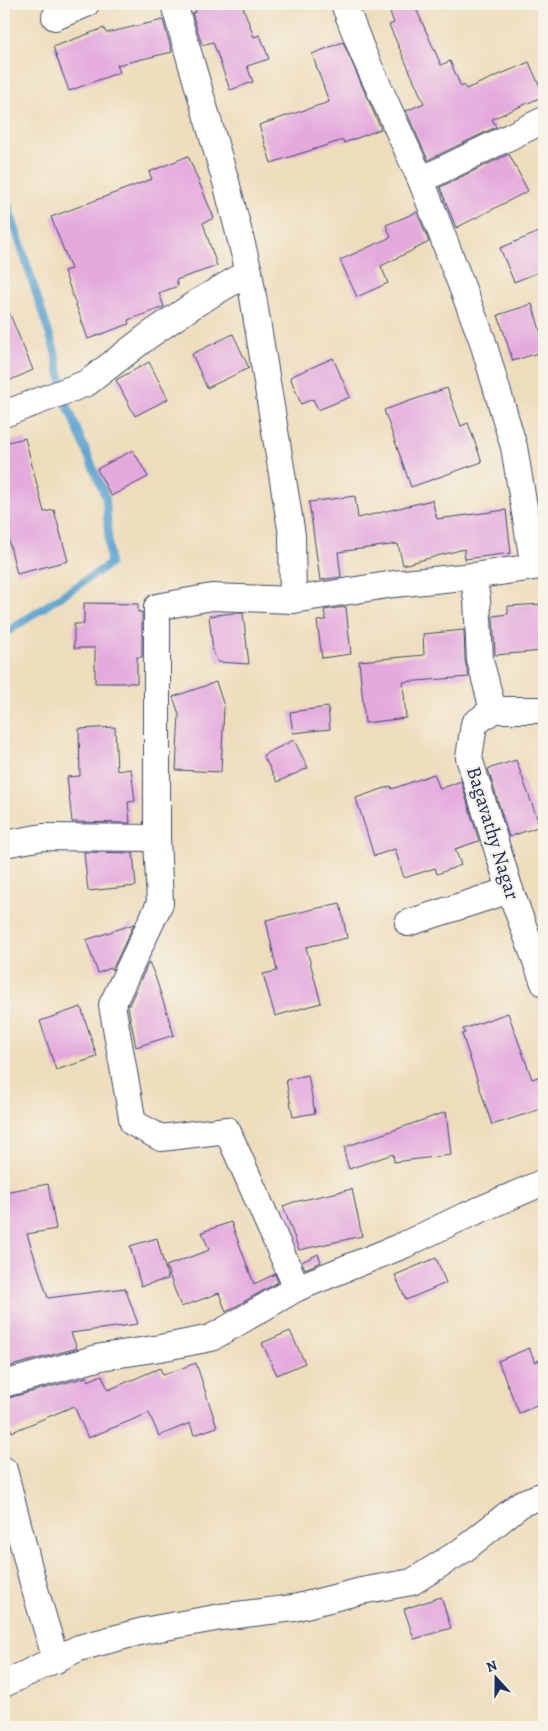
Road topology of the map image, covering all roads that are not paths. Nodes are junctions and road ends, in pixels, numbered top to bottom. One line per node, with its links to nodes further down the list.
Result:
1 (86, 4): 4 (street)
2 (174, 4): 7 (street)
3 (344, 4): 6 (street)
4 (55, 17)
5 (544, 120): 6 (street)
6 (421, 180): 9 (street)
7 (249, 272): 8 (street); 10 (street)
8 (4, 414)
9 (473, 576): 10 (street); 11 (street)
10 (293, 600): 13 (street)
11 (493, 710): 12 (street); 15 (street, Bagavathy Nagar)
12 (544, 710)
13 (157, 838): 14 (street); 19 (street)
14 (4, 844)
15 (510, 890): 16 (street); 17 (street, Bagavathy Nagar)
16 (408, 924)
17 (544, 983)
18 (544, 1182): 19 (street)
19 (297, 1288): 20 (street)
20 (4, 1384)
21 (4, 1470): 23 (street)
22 (544, 1495): 23 (street)
23 (56, 1660): 24 (street)
24 (4, 1684)

